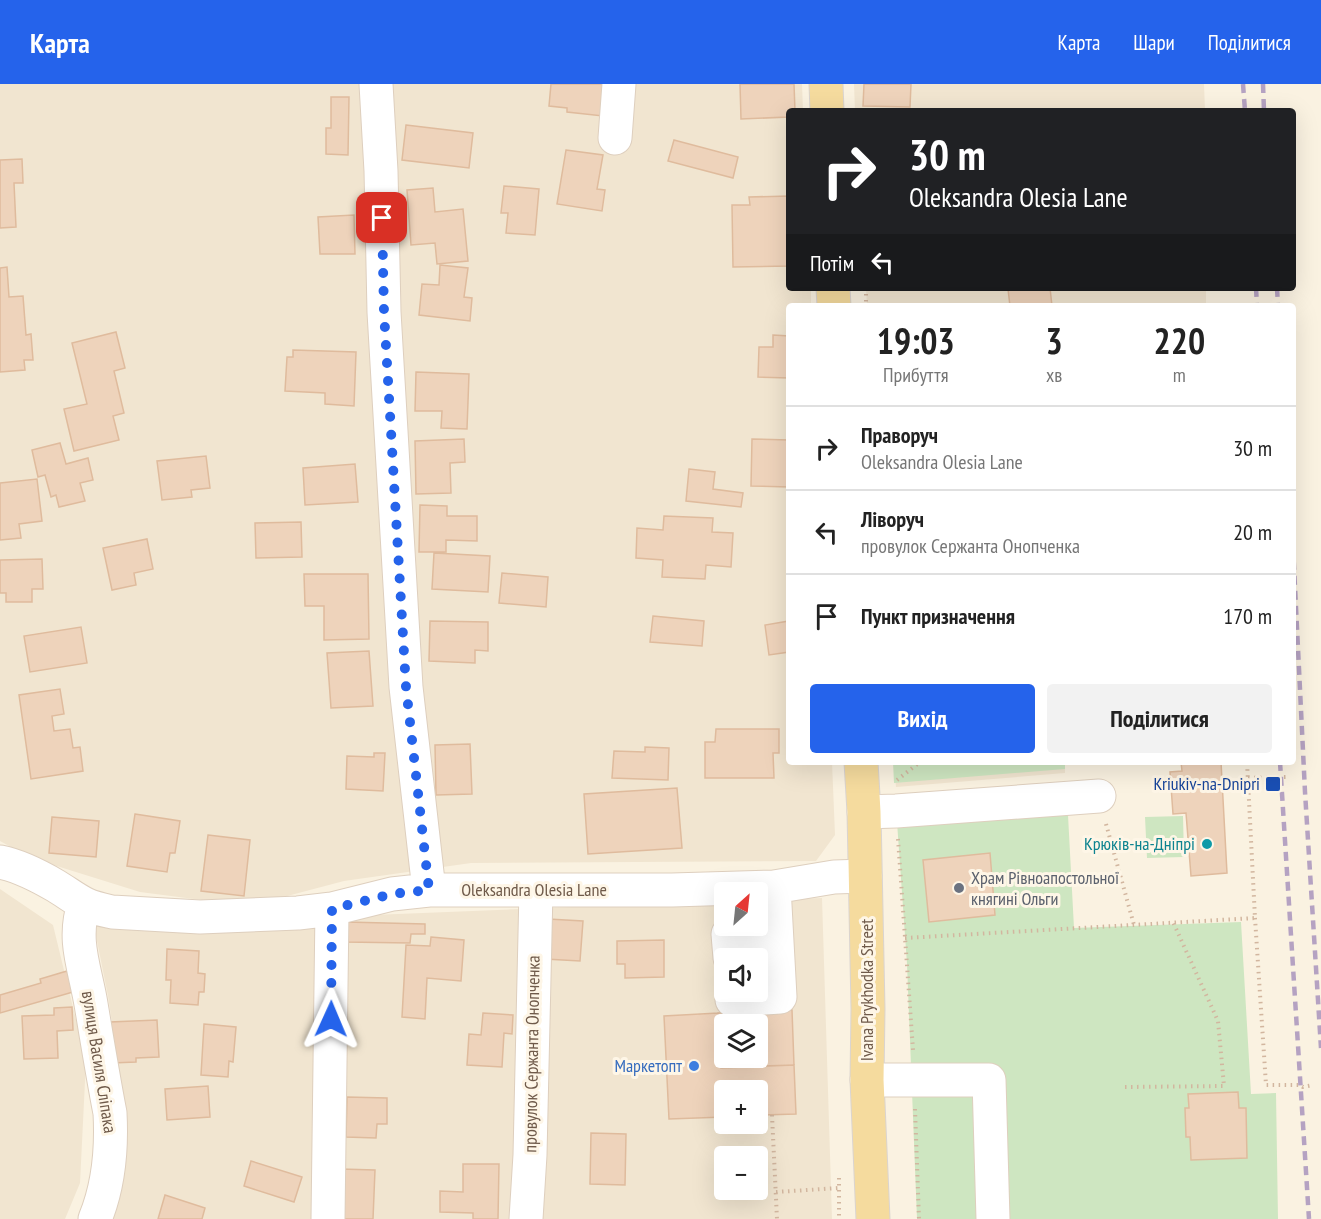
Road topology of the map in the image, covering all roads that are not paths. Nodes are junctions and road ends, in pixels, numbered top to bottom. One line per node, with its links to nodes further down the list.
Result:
1 (376, 84): 12 (street)
2 (620, 84): 5 (street)
3 (826, 84): 4 (main road)
4 (827, 108)
5 (615, 138)
6 (861, 765): 8 (main road, Ivana Prykhodka Street)
7 (1099, 796): 8 (street)
8 (864, 812): 10 (main road, Ivana Prykhodka Street)
9 (0, 862): 14 (street, Oleksandra Olesia Lane)
10 (865, 876): 11 (street, Oleksandra Olesia Lane); 19 (main road, Ivana Prykhodka Street)
11 (774, 887): 13 (street, Oleksandra Olesia Lane); 16 (street)
12 (429, 890): 13 (street, Oleksandra Olesia Lane); 15 (street, Oleksandra Olesia Lane)
13 (536, 890): 22 (street, провулок Сержанта Онопченка)
14 (84, 904): 15 (street, Oleksandra Olesia Lane); 20 (street, вулиця Василя Сліпака)
15 (332, 909): 21 (street)
16 (775, 932): 17 (street); 18 (street)
17 (729, 948)
18 (768, 998)
19 (867, 1080): 23 (main road, Ivana Prykhodka Street); 24 (street)
20 (95, 1219)
21 (328, 1219)
22 (526, 1219)
23 (873, 1219)
24 (993, 1219)

